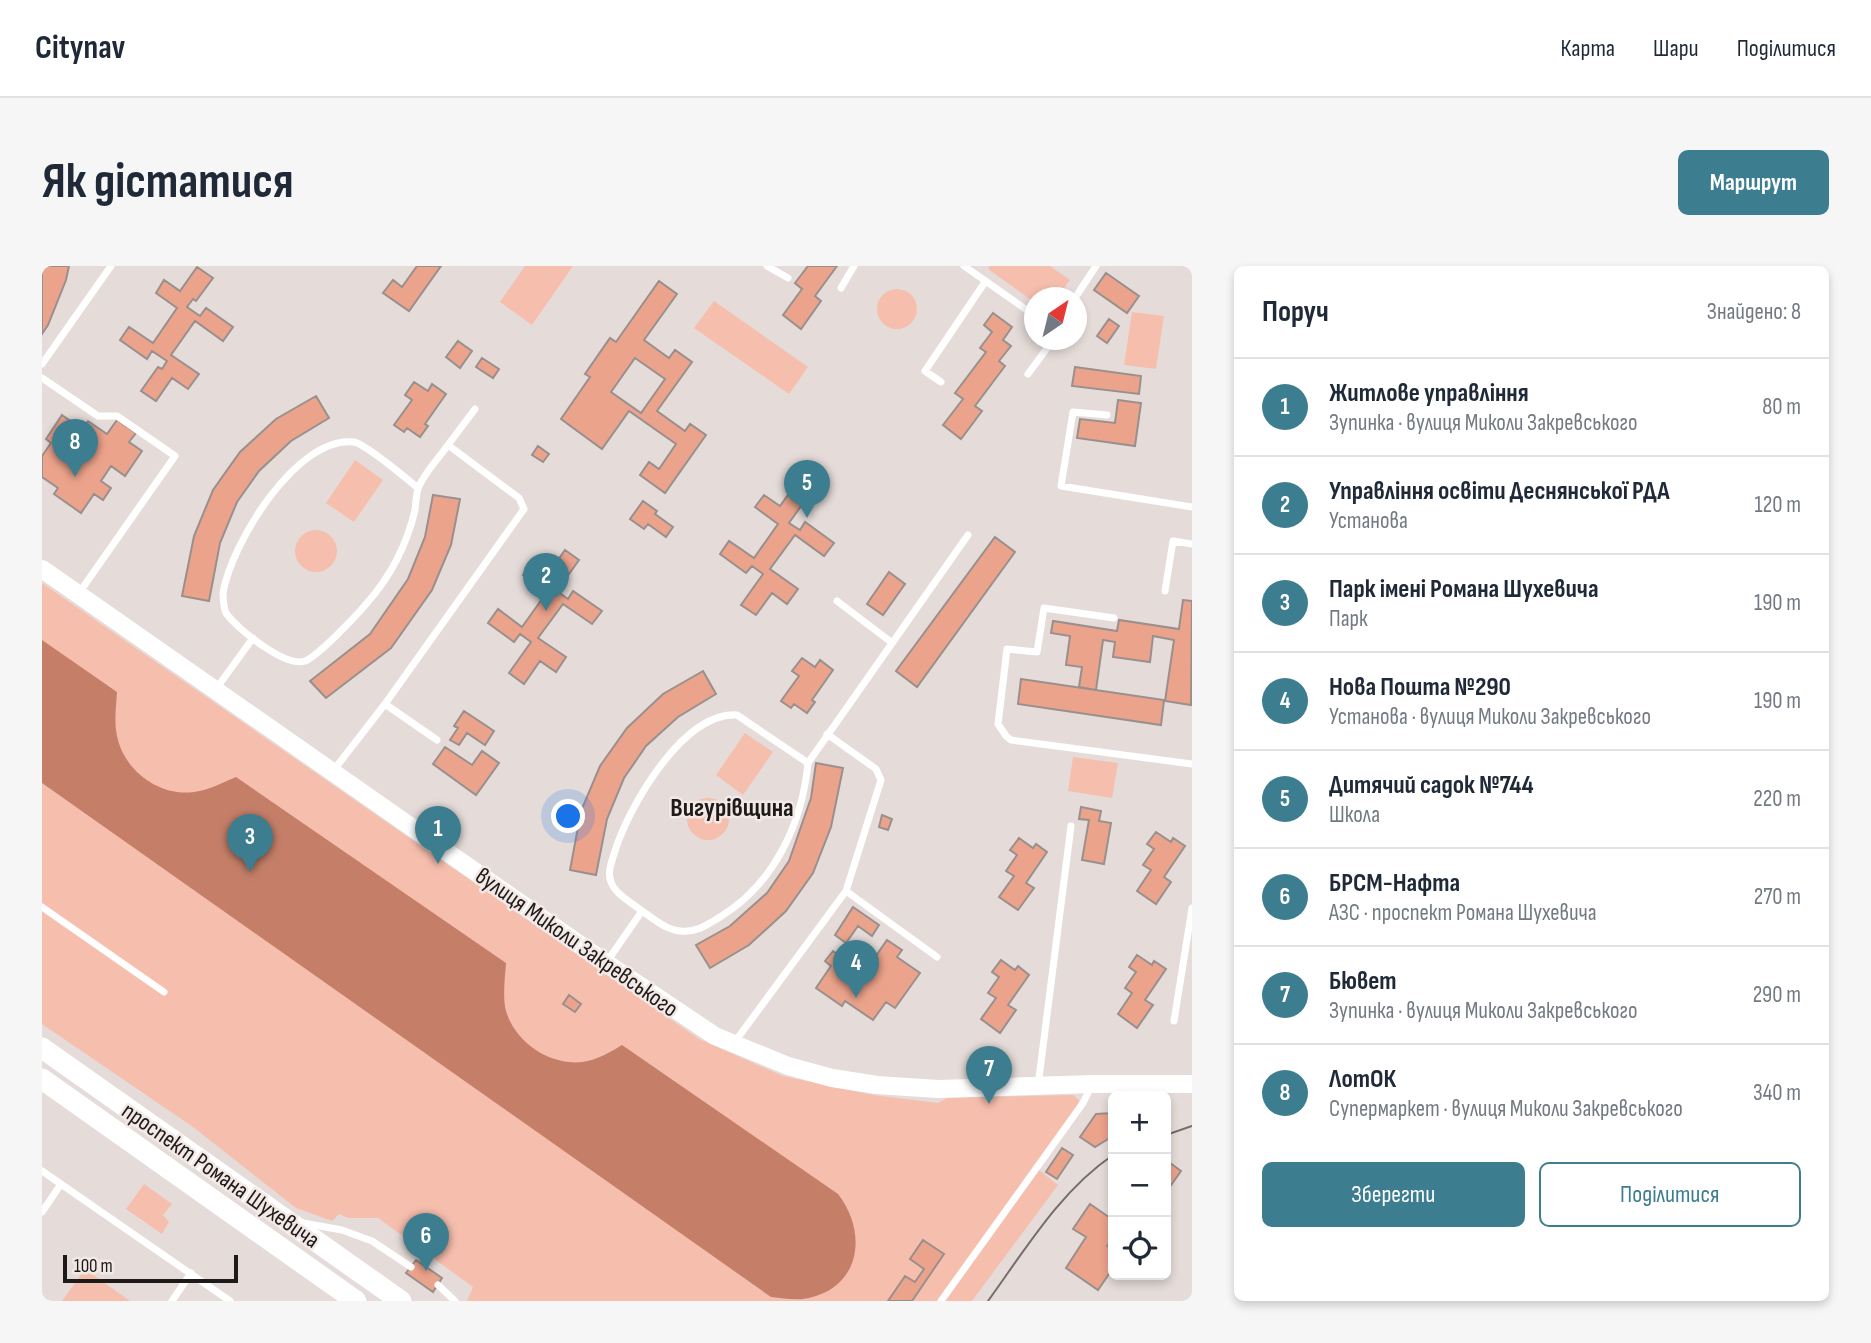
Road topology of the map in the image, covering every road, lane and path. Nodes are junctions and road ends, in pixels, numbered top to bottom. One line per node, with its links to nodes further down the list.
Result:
1 (111, 266): 12 (lane)
2 (767, 266): 6 (lane)
3 (854, 266): 9 (lane)
4 (964, 266): 7 (lane)
5 (1096, 266): 8 (lane)
6 (788, 278)
7 (985, 282): 10 (lane); 15 (lane)
8 (1082, 287)
9 (841, 288)
10 (1024, 308)
11 (1046, 350): 13 (lane)
12 (42, 364)
13 (1028, 374)
14 (42, 378): 25 (lane)
15 (941, 382)
16 (474, 409): 18 (lane)
17 (1107, 415): 20 (lane)
18 (448, 445): 19 (lane); 31 (lane)
19 (418, 488): 28 (lane); 28 (lane)
20 (1192, 507)
21 (968, 535): 29 (lane)
22 (1192, 544): 24 (lane)
23 (42, 569): 25 (street, вулиця Миколи Закревського)
24 (1165, 591)
25 (78, 594): 30 (street, вулиця Миколи Закревського)
26 (837, 601): 29 (lane)
27 (1114, 618): 35 (lane)
28 (253, 638): 30 (lane)
29 (891, 642): 32 (lane)
30 (215, 689): 36 (street, вулиця Миколи Закревського)
31 (385, 704): 33 (lane); 36 (lane)
32 (827, 734): 34 (lane); 38 (lane)
33 (437, 740)
34 (807, 763): 41 (lane); 41 (lane)
35 (1192, 764)
36 (333, 771): 43 (street, вулиця Миколи Закревського)
37 (1070, 827): 51 (lane)
38 (846, 891): 42 (lane); 46 (lane)
39 (42, 907): 44 (lane)
40 (1192, 908): 45 (lane)
41 (642, 911): 43 (lane)
42 (937, 957)
43 (606, 964): 46 (street, вулиця Миколи Закревського)
44 (164, 992)
45 (1174, 1021)
46 (733, 1044): 51 (street, вулиця Миколи Закревського)
47 (42, 1048): 55 (main road, проспект Романа Шухевича)
48 (42, 1079): 61 (main road, проспект Романа Шухевича)
49 (1093, 1084): 50 (street, вулиця Миколи Закревського); 51 (street, вулиця Миколи Закревського); 64 (lane)
50 (1192, 1084)
51 (1038, 1086)
52 (42, 1171): 53 (lane)
53 (61, 1184): 54 (lane); 57 (lane)
54 (42, 1212)
55 (285, 1220): 56 (lane); 62 (main road, проспект Романа Шухевича)
56 (411, 1266)
57 (191, 1273): 59 (lane); 60 (lane)
58 (438, 1285): 63 (lane)
59 (172, 1301)
60 (230, 1301)
61 (356, 1301)
62 (401, 1301)
63 (455, 1301)
64 (941, 1301)

